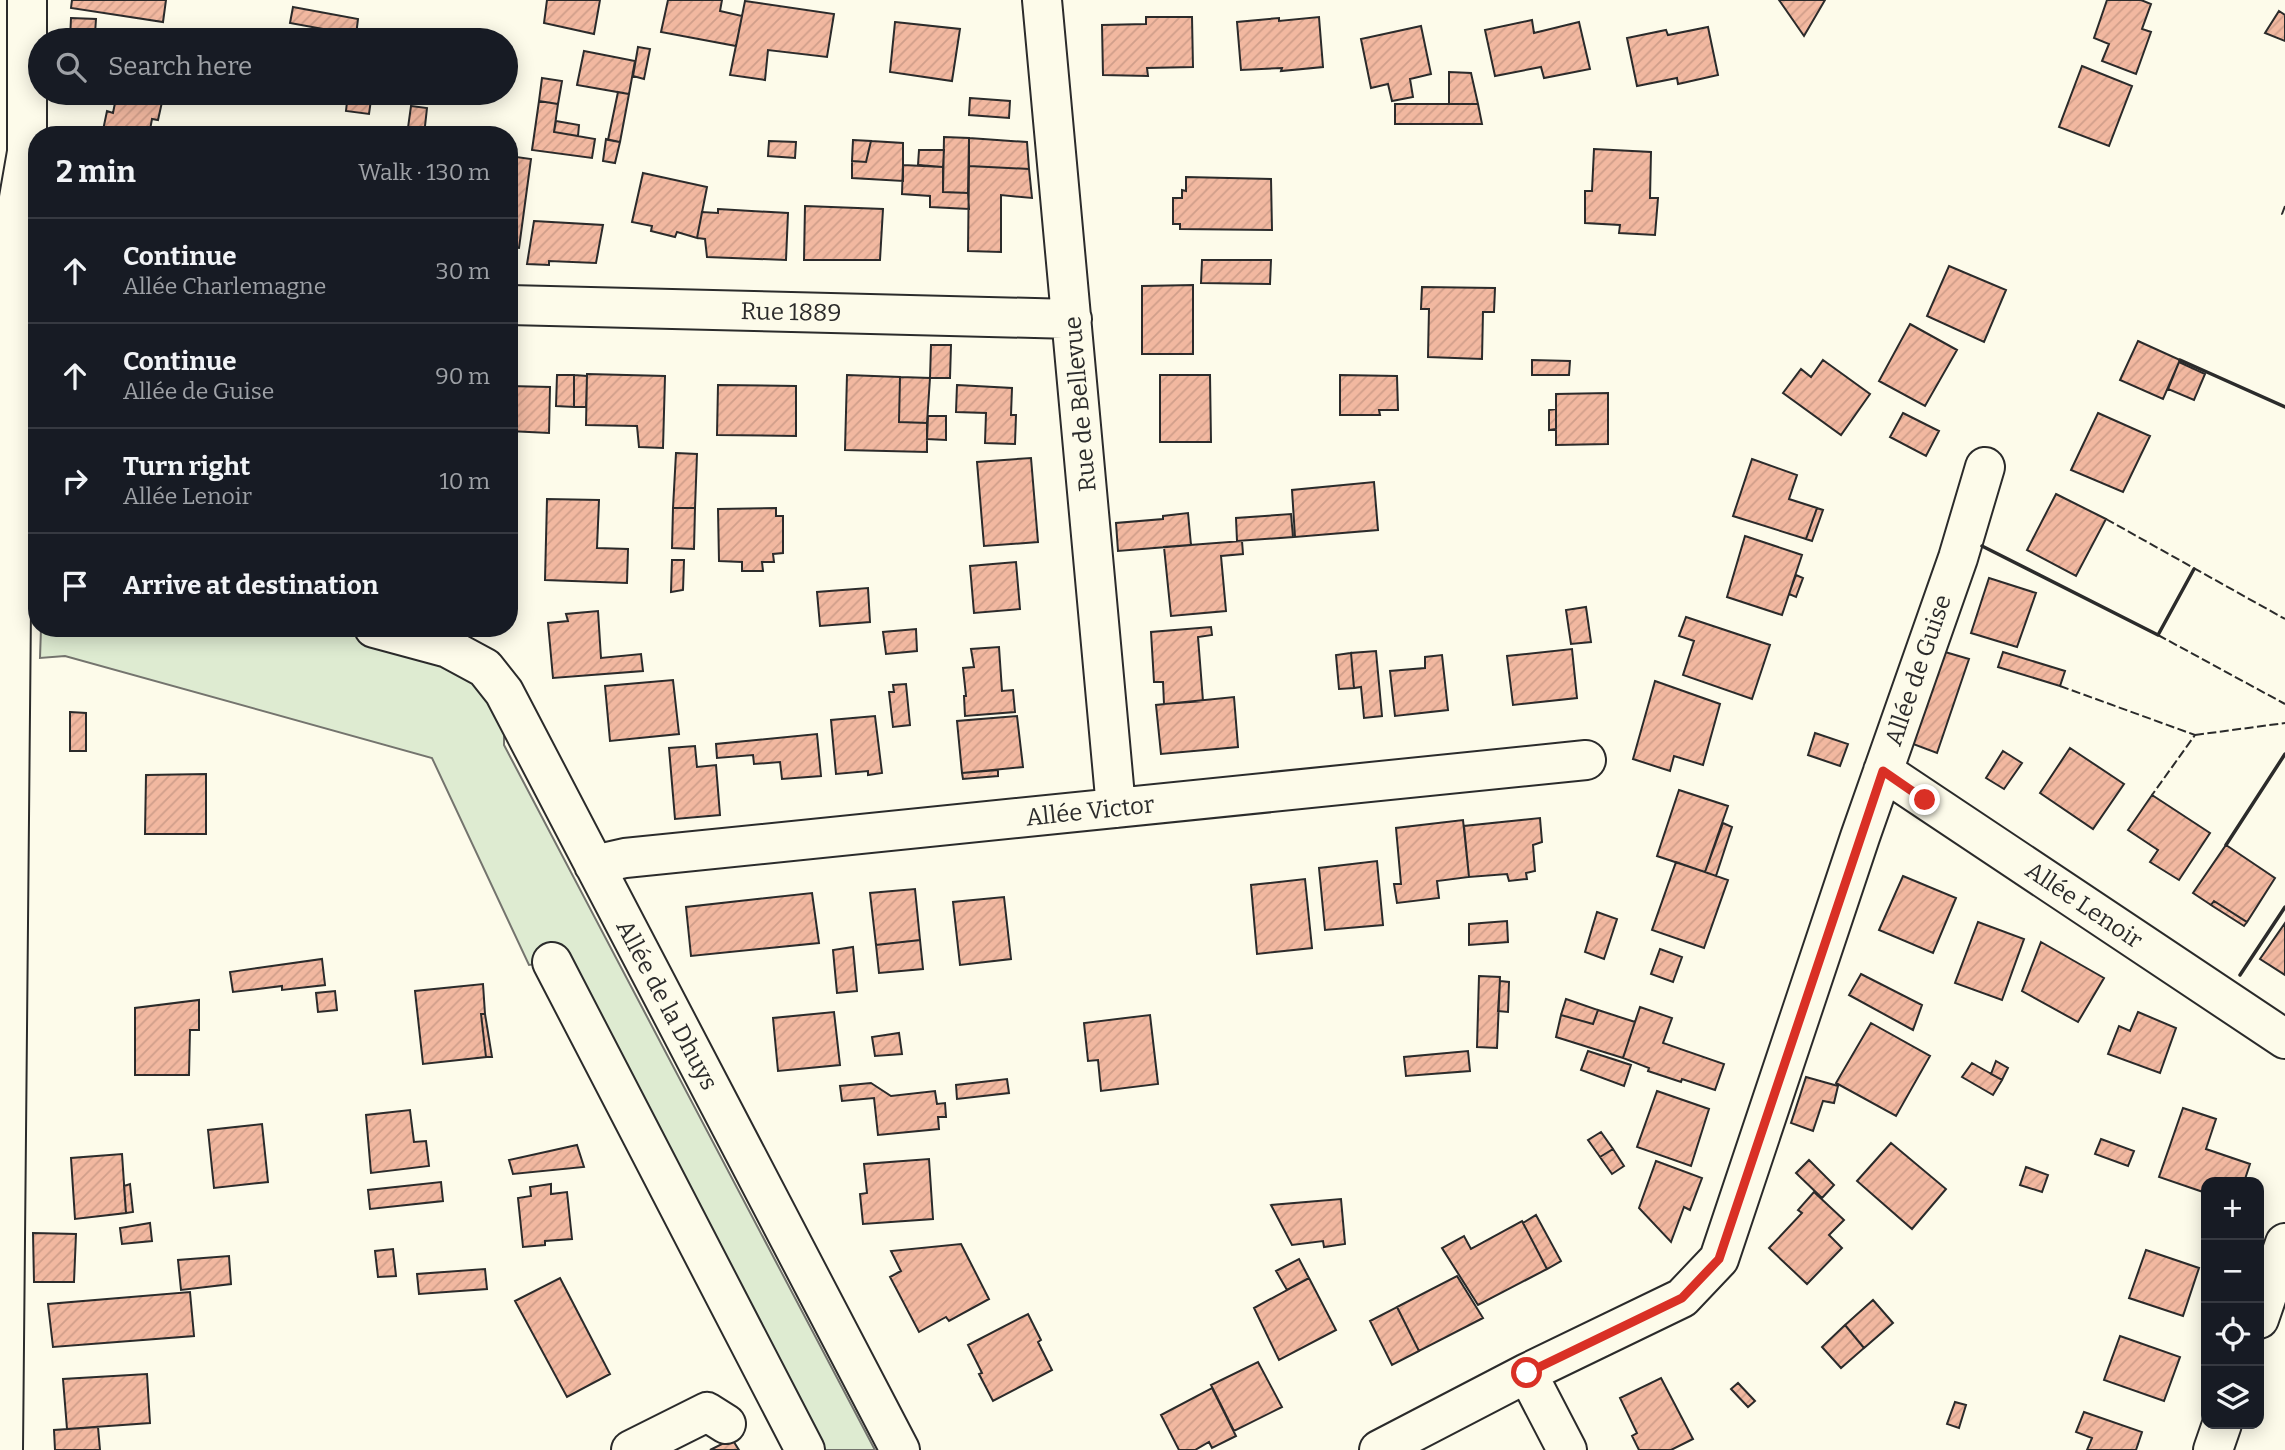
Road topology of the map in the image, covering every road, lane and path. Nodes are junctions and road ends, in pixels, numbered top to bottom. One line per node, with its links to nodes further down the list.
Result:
1 (27, 0): 3 (street)
2 (1042, 0): 6 (street, Rue de Bellevue)
3 (9, 191): 4 (street)
4 (25, 293): 8 (street)
5 (518, 305): 6 (street, Rue 1889)
6 (1072, 319): 13 (street, Rue de Bellevue)
7 (1984, 467): 12 (street, Allée de Guise)
8 (16, 532): 9 (street)
9 (6, 617): 22 (street)
10 (407, 637): 14 (street, Allée de la Dhuys)
11 (1586, 760): 13 (street, Allée Victor)
12 (1883, 771): 16 (street, Allée Lenoir); 19 (street, Allée de Guise)
13 (1116, 808): 14 (street, Allée Victor)
14 (594, 865): 25 (street, Allée de la Dhuys)
15 (552, 962): 24 (street)
16 (2285, 1039)
17 (2285, 1243): 18 (street)
18 (2264, 1304)
19 (1527, 1373): 26 (street); 27 (street)
20 (726, 1424): 23 (street)
21 (2220, 1429): 28 (street)
22 (3, 1450)
23 (631, 1450)
24 (805, 1450)
25 (900, 1450)
26 (1379, 1450)
27 (1567, 1450)
28 (2213, 1450)

